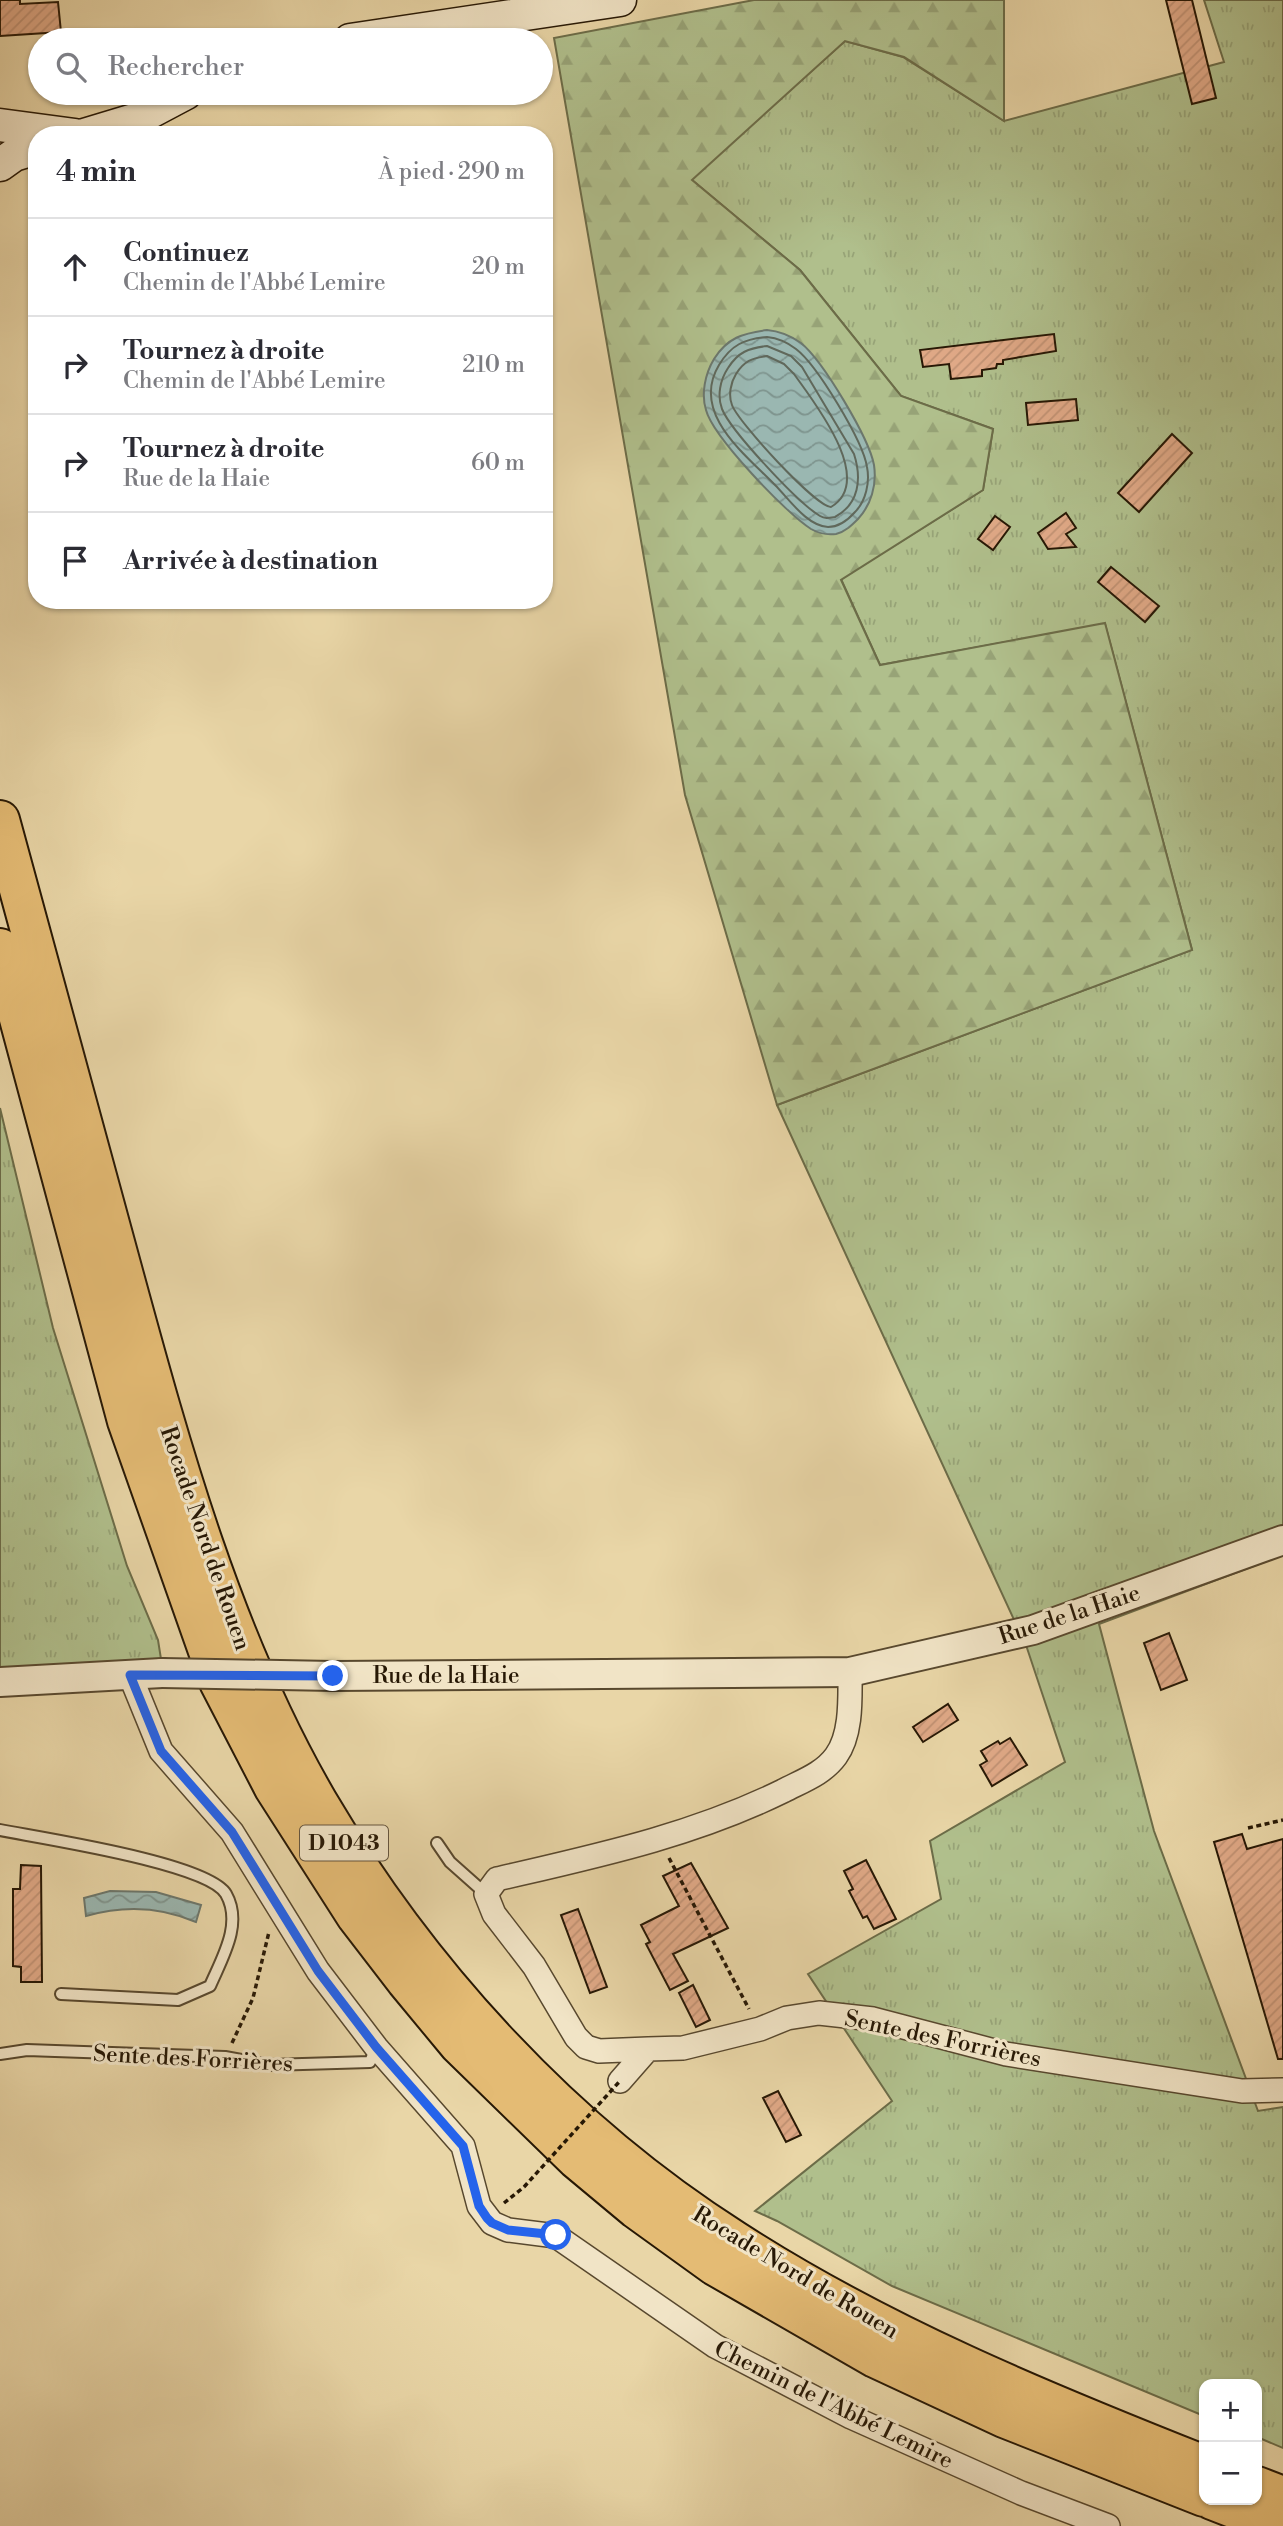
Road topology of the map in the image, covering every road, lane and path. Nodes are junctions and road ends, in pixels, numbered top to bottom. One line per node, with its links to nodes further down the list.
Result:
1 (620, 0): 2 (main road)
2 (431, 28)
3 (163, 105): 5 (main road)
4 (0, 125): 6 (main road)
5 (114, 126)
6 (28, 129)
7 (28, 151): 8 (main road)
8 (0, 165)
9 (0, 820): 31 (highway, Rocade Nord de Rouen / D 1043)
10 (0, 948): 33 (highway, Rocade Nord de Rouen / D 1043)
11 (1283, 1540): 12 (street, Rue de la Haie)
12 (850, 1672): 13 (street, Rue de la Haie, bridge); 18 (street)
13 (130, 1675): 14 (street, Rue de la Haie); 24 (street, Chemin de l'Abbé Lemire)
14 (0, 1682)
15 (1283, 1820): 16 (path)
16 (1248, 1828)
17 (0, 1830): 22 (lane)
18 (666, 1839): 20 (street); 23 (path)
19 (436, 1843): 20 (lane)
20 (486, 1894): 25 (street)
21 (267, 1919): 27 (path)
22 (61, 1994)
23 (760, 2029): 25 (street, Sente des Forrières); 29 (street, Sente des Forrières)
24 (376, 2047): 27 (lane, Sente des Forrières); 36 (street, Chemin de l'Abbé Lemire)
25 (648, 2049): 28 (street)
26 (0, 2054): 27 (lane, Sente des Forrières)
27 (225, 2057)
28 (620, 2081): 30 (path, bridge)
29 (1283, 2090)
30 (524, 2187)
31 (1199, 2463)
32 (1262, 2488): 34 (highway)
33 (1199, 2495)
34 (1283, 2496)
35 (1225, 2505): 37 (highway)
36 (1108, 2526)
37 (1279, 2526)

